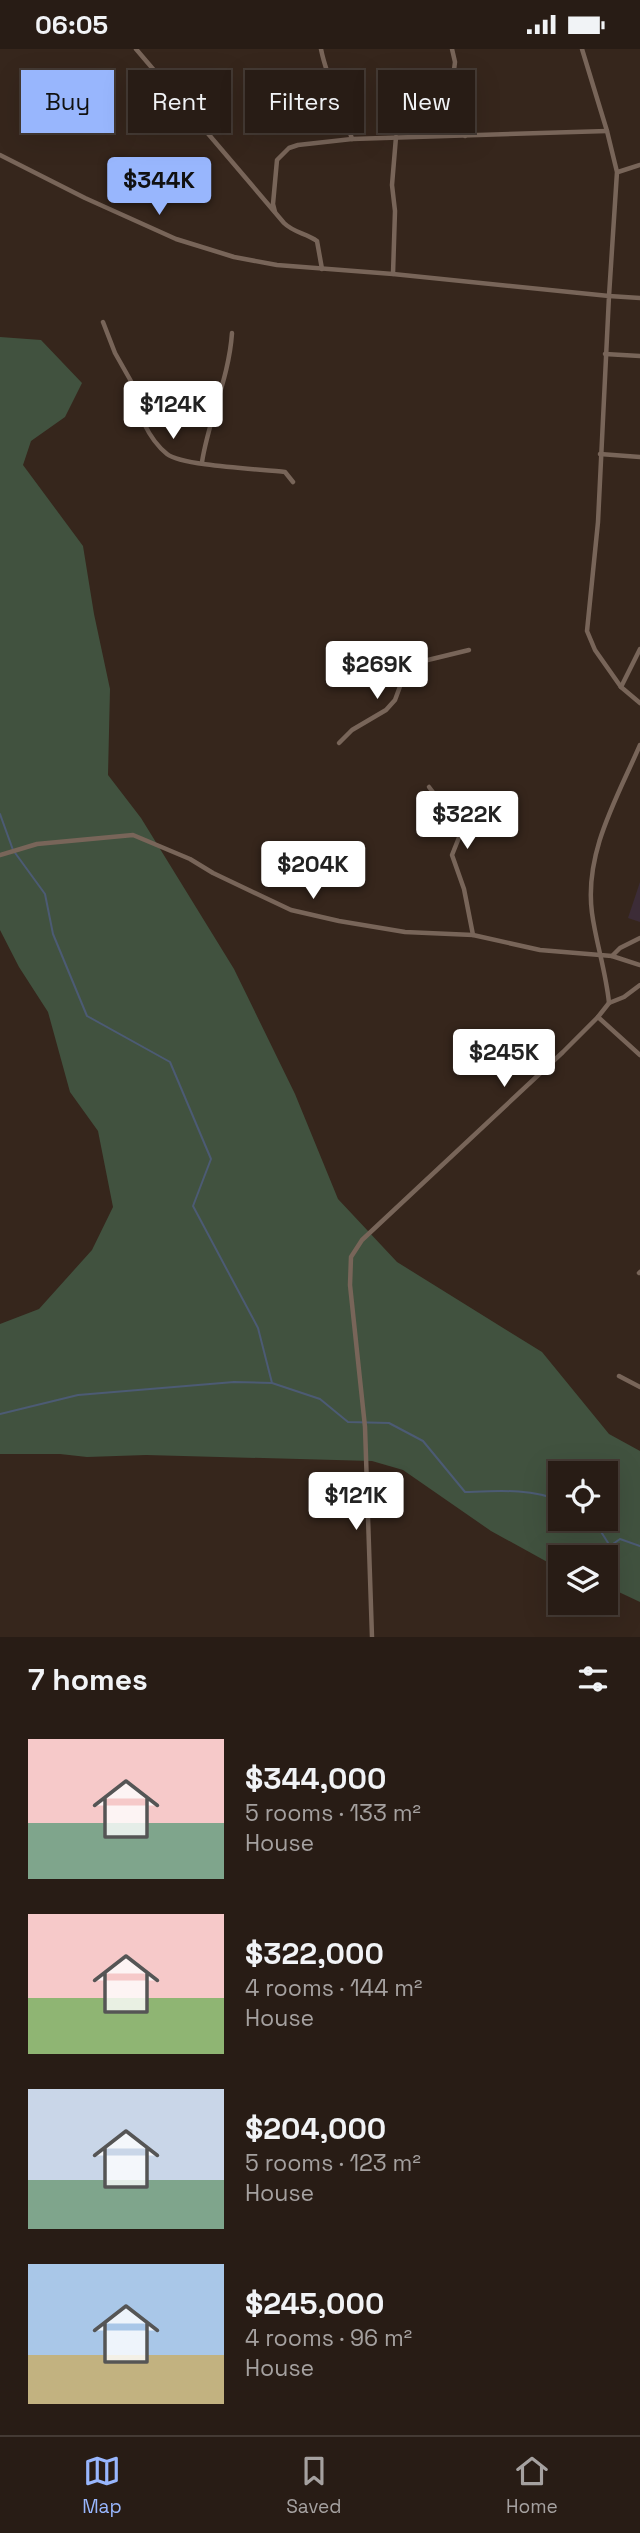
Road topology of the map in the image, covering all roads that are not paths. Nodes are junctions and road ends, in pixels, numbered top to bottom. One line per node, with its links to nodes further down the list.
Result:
1 (136, 49): 12 (street)
2 (321, 49): 8 (street)
3 (452, 49): 6 (street)
4 (582, 49): 5 (street)
5 (607, 131): 6 (street); 11 (street)
6 (465, 136): 7 (street)
7 (396, 137): 8 (street); 14 (street)
8 (352, 139): 12 (street)
9 (0, 155): 13 (street)
10 (640, 165): 11 (street)
11 (617, 172): 15 (street)
12 (275, 212): 13 (street)
13 (322, 268): 14 (street)
14 (393, 274): 15 (street)
15 (609, 296): 16 (street); 19 (street)
16 (640, 297)
17 (103, 322): 23 (street)
18 (232, 333): 23 (street)
19 (605, 354): 20 (street); 21 (street)
20 (640, 356)
21 (600, 454): 22 (street); 29 (street)
22 (640, 457)
23 (202, 462): 24 (street)
24 (293, 482)
25 (640, 649): 29 (street)
26 (470, 650): 27 (street)
27 (420, 661): 28 (street); 31 (street)
28 (357, 680)
29 (621, 687): 30 (street)
30 (640, 703)
31 (339, 743)
32 (640, 745): 37 (street)
33 (429, 787): 35 (street)
34 (0, 855): 35 (street)
35 (474, 935): 37 (street)
36 (640, 938): 38 (street)
37 (601, 956): 38 (street); 41 (street)
38 (612, 956): 39 (street)
39 (640, 965)
40 (640, 985): 41 (street)
41 (609, 1003): 42 (street)
42 (598, 1017): 43 (street); 46 (street)
43 (640, 1055)
44 (619, 1376): 45 (street)
45 (640, 1387)
46 (372, 1637)

